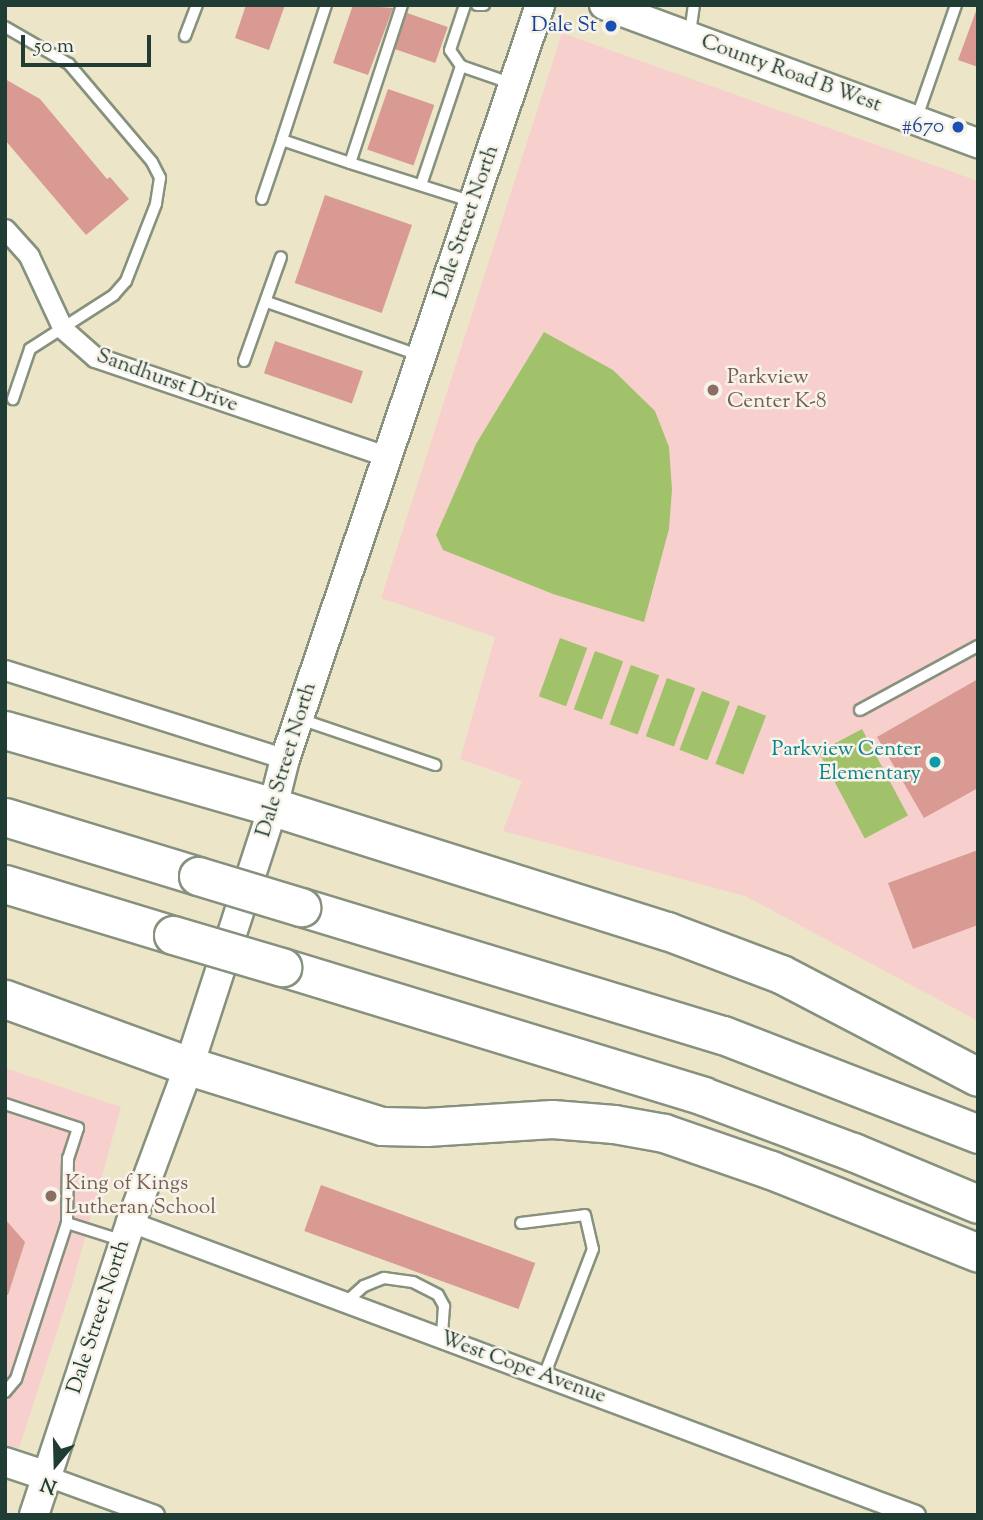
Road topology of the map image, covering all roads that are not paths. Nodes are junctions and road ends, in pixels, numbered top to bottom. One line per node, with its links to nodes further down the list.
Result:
1 (197, 5): 13 (lane)
2 (326, 5): 18 (lane)
3 (402, 5): 20 (lane)
4 (465, 5): 15 (lane)
5 (477, 5): 6 (lane)
6 (484, 5)
7 (540, 5): 16 (main road, Dale Street North)
8 (604, 5): 11 (main road, County Road B West)
9 (694, 5): 14 (lane)
10 (956, 5): 17 (lane)
11 (632, 10): 14 (main road, County Road B West)
12 (5, 27): 27 (lane)
13 (185, 36)
14 (690, 37): 17 (main road, County Road B West)
15 (461, 66): 16 (lane); 21 (lane)
16 (513, 84): 23 (main road, Dale Street North)
17 (916, 121): 19 (main road, County Road B West)
18 (282, 140): 20 (lane); 22 (lane)
19 (978, 144)
20 (350, 163): 21 (lane)
21 (421, 185): 23 (lane)
22 (262, 199)
23 (474, 202): 28 (main road, Dale Street North)
24 (5, 229): 27 (street, Sandhurst Drive)
25 (281, 257): 26 (lane)
26 (267, 302): 28 (lane); 29 (lane)
27 (63, 329): 30 (lane); 31 (street, Sandhurst Drive)
28 (422, 356): 31 (main road, Dale Street North)
29 (244, 360)
30 (13, 399)
31 (388, 457): 36 (main road, Dale Street North)
32 (978, 646): 35 (lane)
33 (5, 670): 38 (street)
34 (5, 706): 40 (highway)
35 (860, 710)
36 (299, 719): 38 (main road, Dale Street North); 39 (lane)
37 (5, 730): 40 (highway)
38 (285, 759): 41 (main road, Dale Street North)
39 (435, 765)
40 (144, 770): 41 (highway)
41 (273, 807): 45 (main road, Dale Street North); 46 (highway)
42 (5, 817): 48 (highway, bridge)
43 (5, 884): 49 (highway, bridge)
44 (5, 999): 45 (highway)
45 (189, 1066): 52 (highway); 53 (main road, Dale Street North)
46 (978, 1077)
47 (5, 1104): 50 (lane)
48 (978, 1134)
49 (978, 1204)
50 (67, 1223): 53 (lane); 59 (lane)
51 (522, 1223): 58 (lane)
52 (912, 1225): 54 (highway); 55 (highway)
53 (128, 1231): 56 (street, West Cope Avenue); 61 (main road, Dale Street North)
54 (978, 1254)
55 (978, 1279)
56 (346, 1302): 57 (street, West Cope Avenue); 57 (lane)
57 (442, 1338): 58 (street, West Cope Avenue)
58 (544, 1376): 64 (street, West Cope Avenue)
59 (5, 1392)
60 (5, 1462): 61 (main road)
61 (47, 1476): 62 (main road, Dale Street North); 63 (street)
62 (34, 1515)
63 (154, 1515)
64 (915, 1515)

